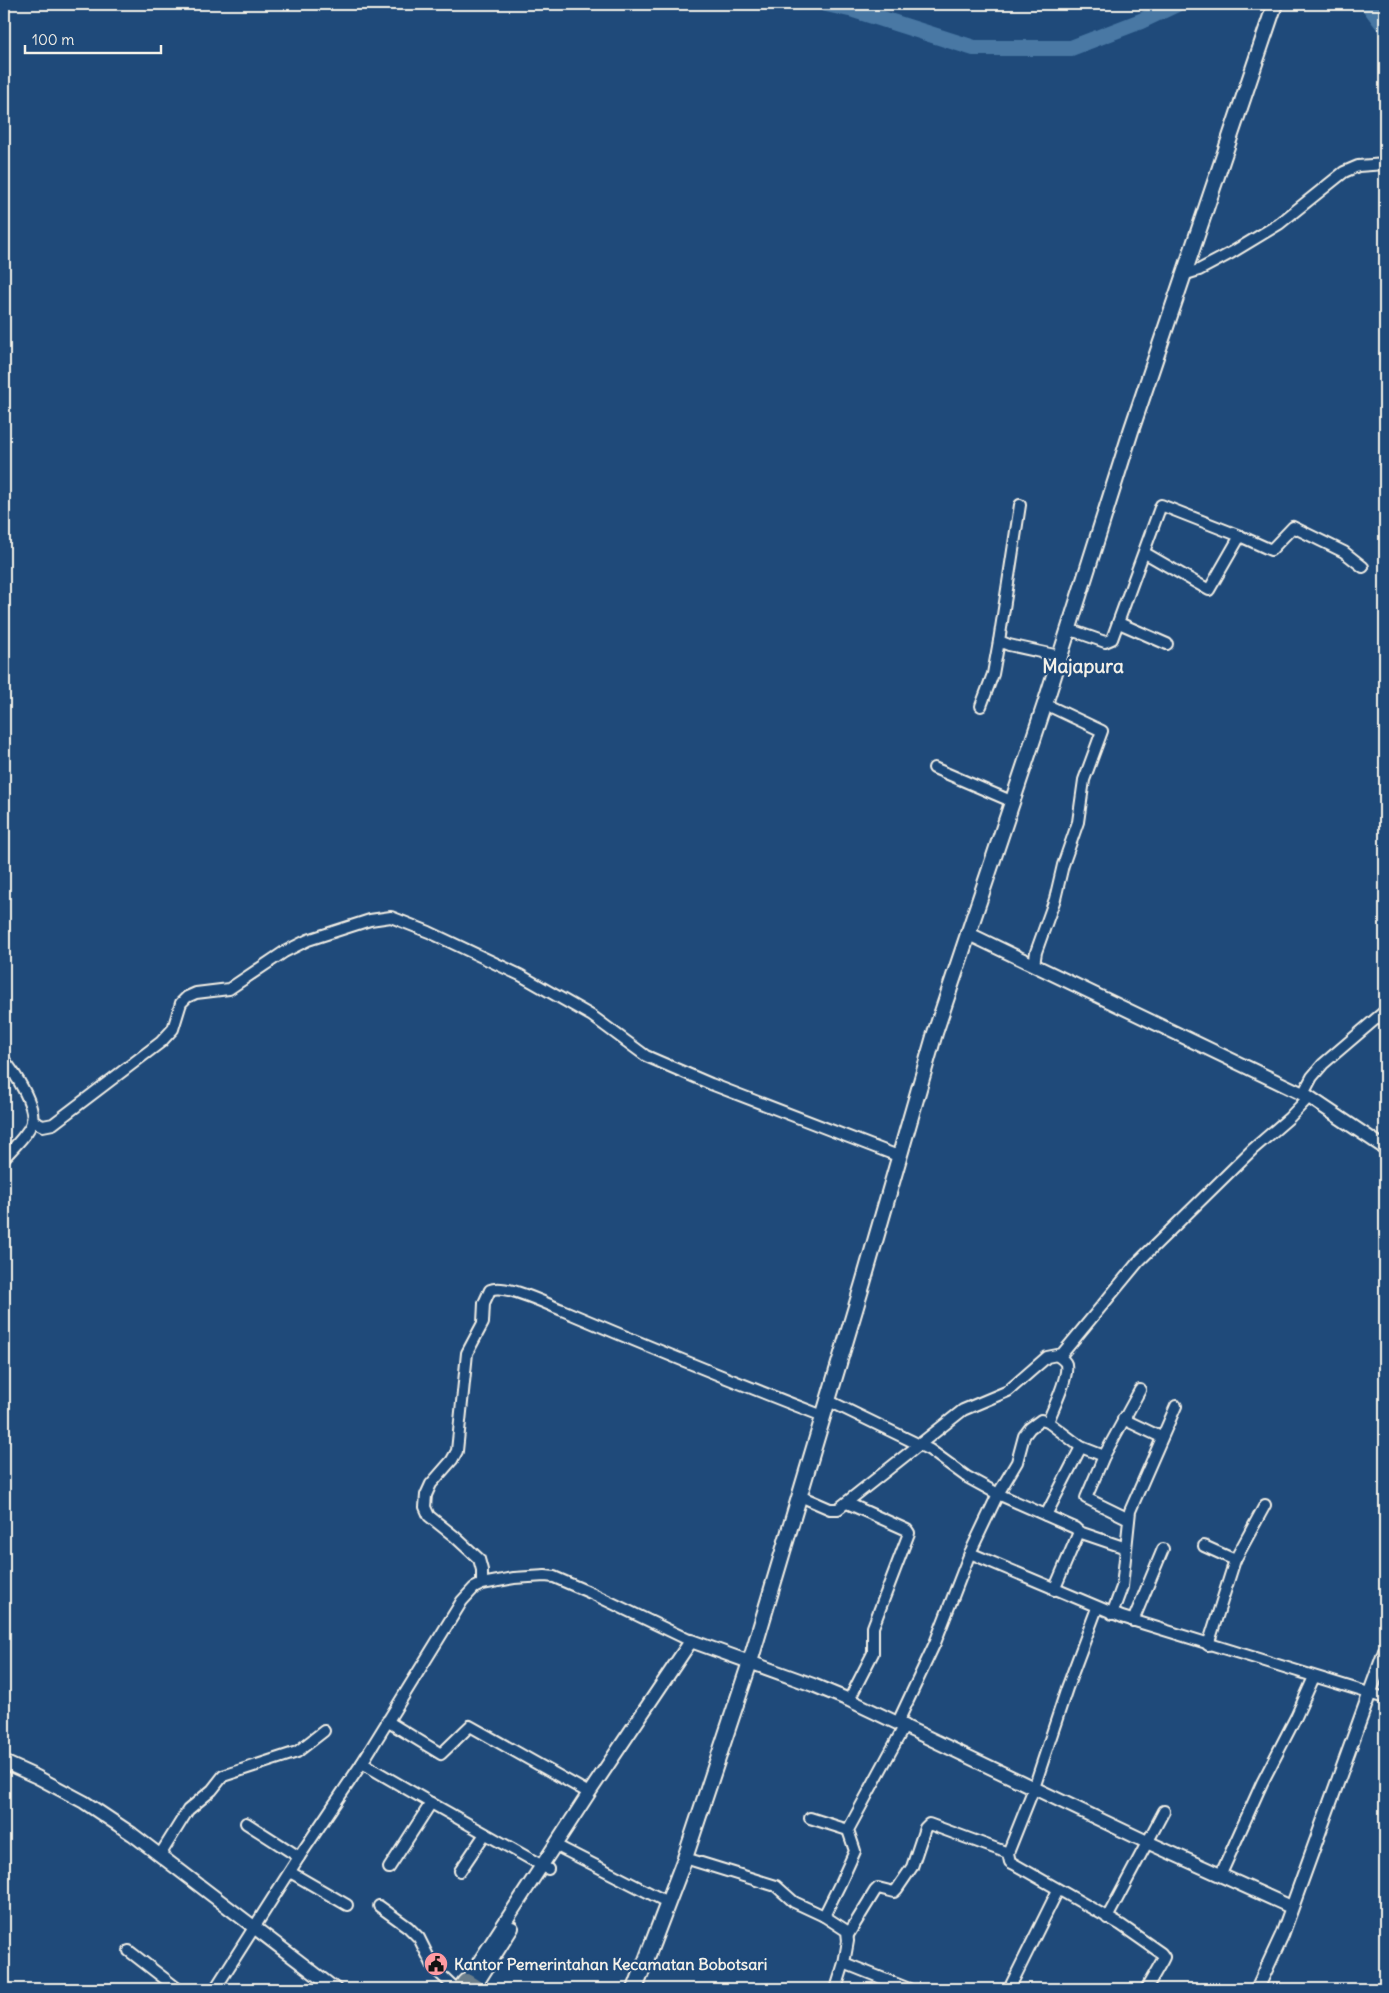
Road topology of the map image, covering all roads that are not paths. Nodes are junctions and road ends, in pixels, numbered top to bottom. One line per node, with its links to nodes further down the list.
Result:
1 (1275, 4): 3 (main road)
2 (1385, 164): 3 (street)
3 (1183, 275): 9 (main road)
4 (1020, 505): 10 (street)
5 (1240, 536): 6 (street); 6 (street); 7 (street)
6 (1145, 553): 8 (street)
7 (1363, 567)
8 (1119, 623): 9 (street); 11 (street)
9 (1068, 629): 12 (main road)
10 (999, 641): 12 (street); 14 (street)
11 (1166, 644)
12 (1059, 656): 13 (main road)
13 (1045, 704): 16 (main road); 18 (street)
14 (981, 706)
15 (934, 768): 16 (street)
16 (1011, 801): 17 (main road)
17 (967, 932): 18 (street); 24 (main road)
18 (1034, 964): 21 (street)
19 (1385, 1011): 21 (street)
20 (4, 1060): 22 (street)
21 (1306, 1096): 23 (street); 26 (street)
22 (32, 1121): 24 (street); 25 (street)
23 (1385, 1148)
24 (898, 1156): 28 (main road)
25 (4, 1158)
26 (1058, 1356): 32 (street); 34 (street)
27 (1140, 1390): 31 (street)
28 (827, 1400): 30 (main road); 34 (street)
29 (1176, 1406): 33 (street)
30 (823, 1416): 38 (main road); 49 (street)
31 (1123, 1420): 33 (street); 36 (street)
32 (1048, 1422): 35 (street); 37 (street)
33 (1161, 1437): 42 (street)
34 (919, 1444): 37 (street); 39 (street)
35 (1081, 1447): 36 (street); 41 (street)
36 (1104, 1456): 42 (street)
37 (998, 1494): 41 (street); 47 (street)
38 (800, 1496): 39 (street); 57 (main road)
39 (847, 1503): 61 (street)
40 (1265, 1505): 48 (street)
41 (1046, 1515): 43 (street)
42 (1129, 1519): 45 (street)
43 (1079, 1532): 45 (street); 50 (street)
44 (1204, 1546): 48 (street)
45 (1126, 1548): 52 (street)
46 (1163, 1549): 53 (street)
47 (970, 1553): 50 (street); 63 (street)
48 (1235, 1560): 55 (street)
49 (482, 1584): 54 (street); 62 (street)
50 (1054, 1590): 51 (street)
51 (1097, 1608): 52 (street); 67 (street)
52 (1112, 1614): 53 (street)
53 (1133, 1621): 55 (street)
54 (694, 1642): 57 (street); 68 (street); 76 (street)
55 (1208, 1644): 58 (street)
56 (1385, 1651): 59 (street)
57 (750, 1662): 61 (street); 80 (main road)
58 (1314, 1677): 59 (street); 85 (street)
59 (1369, 1694): 60 (street); 90 (street)
60 (1385, 1698)
61 (849, 1700): 63 (street)
62 (387, 1721): 66 (street); 68 (street)
63 (901, 1724): 67 (street); 73 (street)
64 (324, 1731): 78 (street)
65 (4, 1762): 78 (street)
66 (362, 1763): 69 (street); 79 (street)
67 (1034, 1788): 75 (street); 77 (street)
68 (589, 1793): 81 (street)
69 (430, 1803): 74 (street); 82 (street)
70 (1164, 1811): 75 (street)
71 (810, 1818): 73 (street)
72 (246, 1823): 79 (street)
73 (848, 1830): 91 (street)
74 (485, 1834): 81 (street); 83 (street)
75 (1147, 1842): 85 (street); 92 (street)
76 (561, 1848): 81 (street); 87 (street)
77 (1008, 1853): 86 (street); 94 (street)
78 (160, 1855): 93 (street)
79 (299, 1857): 84 (street)
80 (685, 1858): 87 (main road); 91 (street)
81 (545, 1867): 97 (street)
82 (389, 1868)
83 (460, 1870)
84 (290, 1872): 88 (street); 93 (street)
85 (1221, 1874): 90 (street)
86 (1058, 1890): 92 (street); 104 (street)
87 (669, 1903): 101 (main road)
88 (347, 1905)
89 (379, 1906): 97 (street)
90 (1291, 1907): 106 (street)
91 (824, 1916): 94 (street)
92 (1107, 1918): 105 (street)
93 (254, 1926): 99 (street); 100 (street)
94 (848, 1935): 96 (street)
95 (129, 1950): 98 (street)
96 (844, 1962): 102 (street); 103 (street)
97 (468, 1988)
98 (178, 1989)
99 (215, 1989)
100 (335, 1989)
101 (635, 1989)
102 (836, 1989)
103 (909, 1989)
104 (1009, 1989)
105 (1146, 1989)
106 (1257, 1989)

